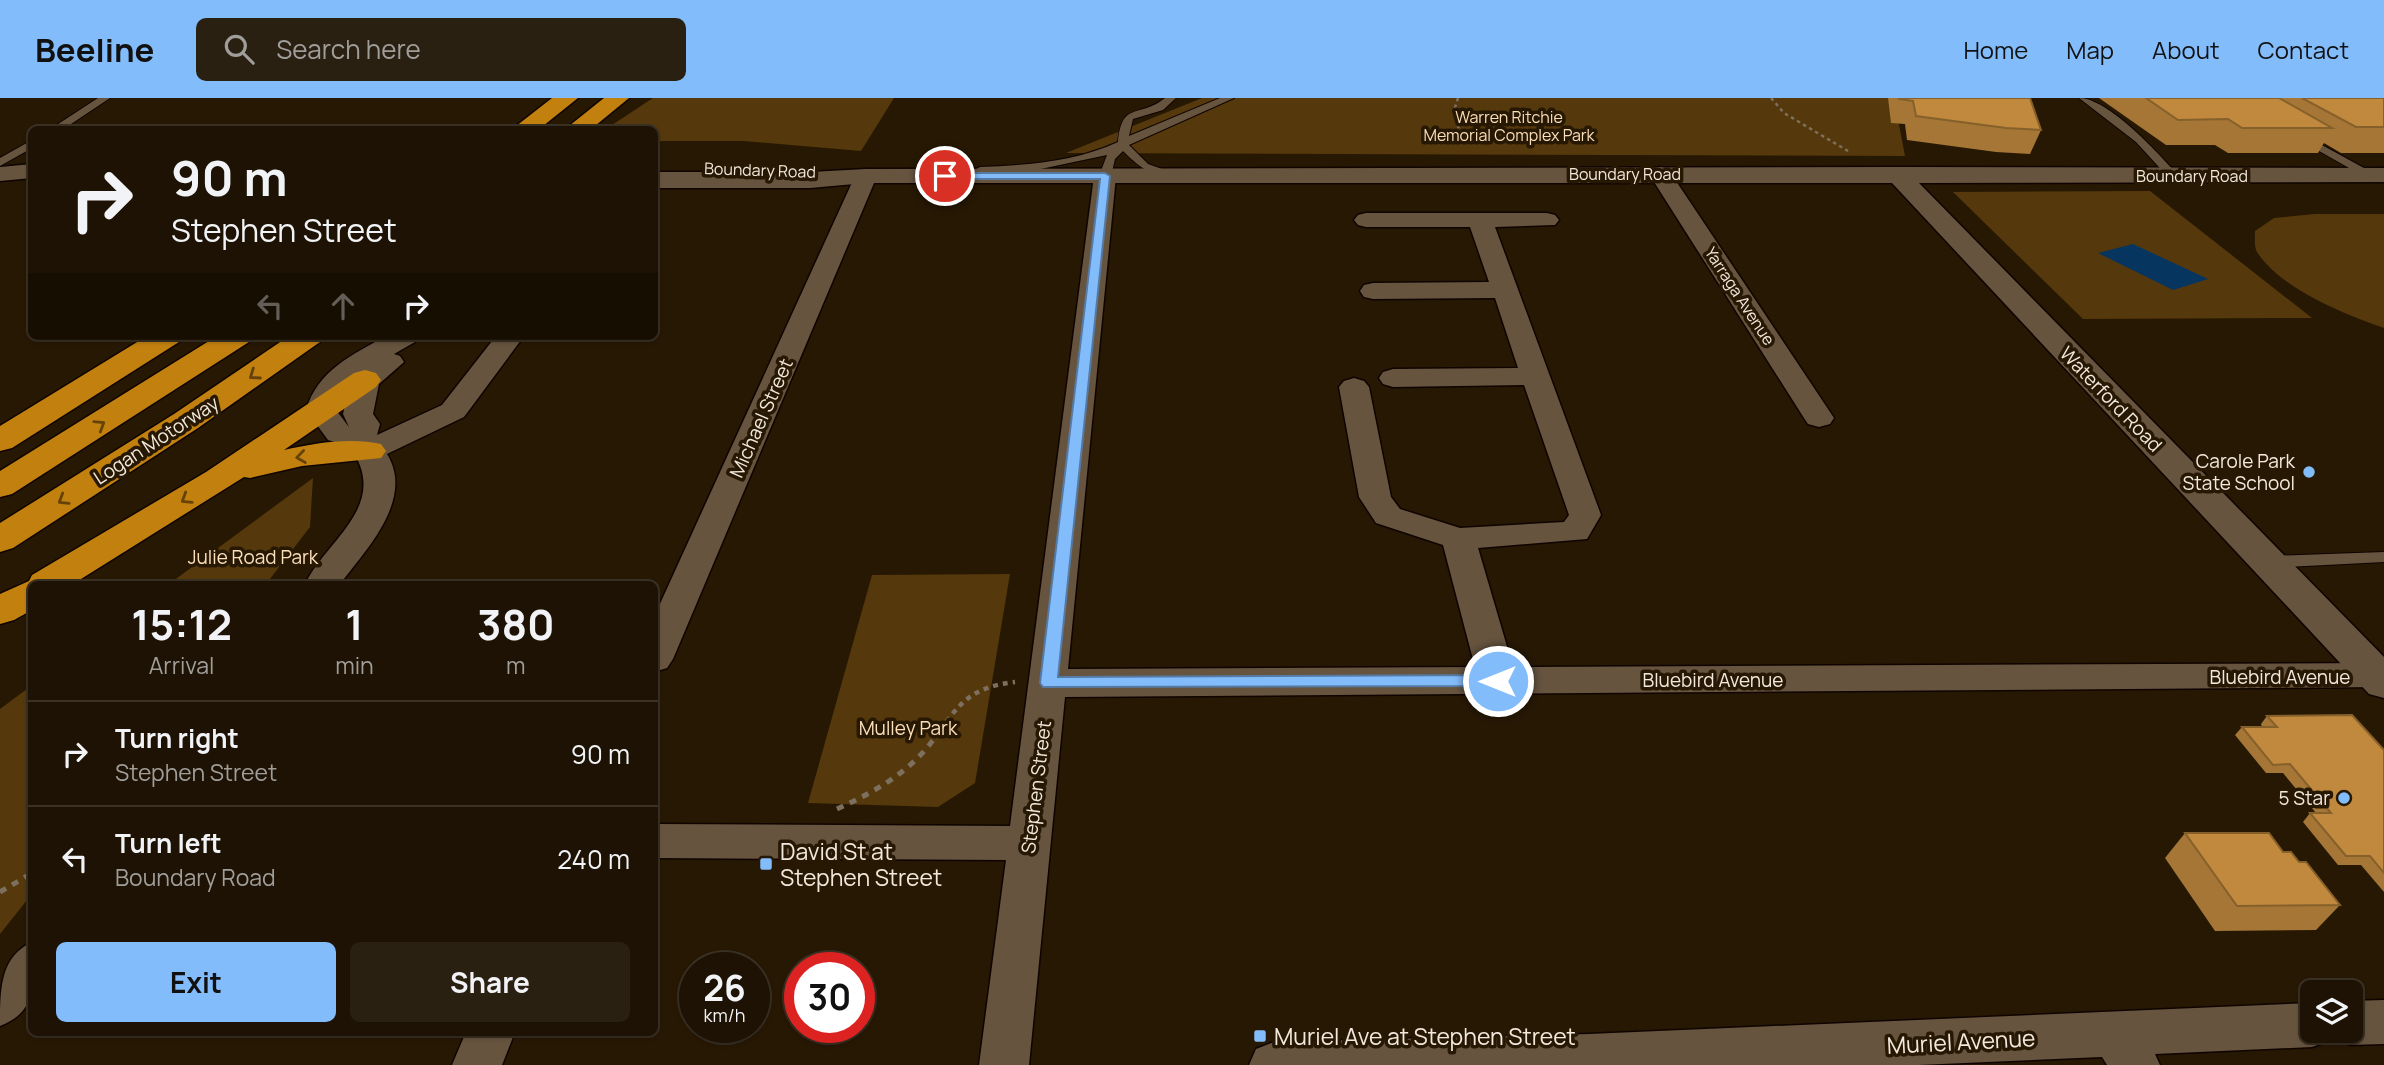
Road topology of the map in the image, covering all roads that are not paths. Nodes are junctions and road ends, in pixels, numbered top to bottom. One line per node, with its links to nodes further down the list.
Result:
1 (105, 98): 7 (lane)
2 (567, 98): 8 (highway)
3 (618, 98): 9 (highway)
4 (1171, 98): 11 (lane)
5 (1228, 98): 11 (lane)
6 (2084, 98): 24 (lane)
7 (60, 126)
8 (528, 126)
9 (580, 126)
10 (2290, 130): 18 (lane)
11 (1123, 145): 21 (lane); 22 (lane); 23 (lane)
12 (28, 146): 13 (lane)
13 (0, 163)
14 (658, 166): 20 (main road, Boundary Road)
15 (28, 172): 19 (main road)
16 (1660, 174): 17 (main road, Boundary Road); 23 (main road, Boundary Road); 43 (street, Yarraga Avenue)
17 (1897, 174): 24 (main road, Boundary Road); 51 (main road, Waterford Road)
18 (2377, 175): 24 (main road, Boundary Road)
19 (0, 176): 25 (main road)
20 (866, 176): 21 (main road, Boundary Road); 26 (main road, Boundary Road); 56 (street, Michael Street)
21 (945, 176): 22 (main road, Boundary Road)
22 (1105, 176): 23 (main road, Boundary Road); 59 (street, Stephen Street)
23 (1172, 176)
24 (2174, 176)
25 (28, 179)
26 (658, 180)
27 (1366, 220): 28 (street)
28 (1480, 220): 29 (street); 30 (street)
29 (1547, 220)
30 (1505, 290): 31 (street); 38 (street)
31 (1373, 291)
32 (162, 340): 44 (highway)
33 (231, 340): 47 (highway, one-way to 33)
34 (304, 340): 49 (highway, Logan Motorway, one-way to 49)
35 (399, 340): 42 (street)
36 (420, 340): 40 (street)
37 (507, 340): 45 (street)
38 (1535, 376): 39 (street); 48 (street)
39 (1393, 378)
40 (365, 380): 42 (highway); 45 (street)
41 (1354, 387): 48 (street)
42 (321, 410): 45 (street); 46 (highway)
43 (1819, 418)
44 (0, 441)
45 (365, 445): 46 (highway, one-way to 46); 53 (street)
46 (218, 479): 52 (highway, one-way to 52)
47 (0, 486)
48 (1458, 539): 58 (street)
49 (0, 540)
50 (2384, 557): 51 (lane)
51 (2268, 562): 57 (main road, Waterford Road)
52 (51, 581)
53 (324, 581)
54 (28, 595): 55 (highway)
55 (0, 611)
56 (658, 650)
57 (2381, 679): 58 (street, Bluebird Avenue)
58 (1498, 681): 59 (street, Bluebird Avenue)
59 (1049, 683): 61 (street, Stephen Street)
60 (658, 841): 61 (street)
61 (1029, 843): 71 (street, Stephen Street)
62 (28, 967): 63 (street)
63 (0, 1003)
64 (2384, 1022): 65 (street)
65 (2363, 1023)
66 (2300, 1027): 68 (street, Muriel Avenue)
67 (489, 1036): 70 (street)
68 (2125, 1050): 69 (street, Muriel Avenue)
69 (1590, 1061): 72 (street, Muriel Avenue)
70 (477, 1065)
71 (1004, 1065)
72 (1274, 1065)

